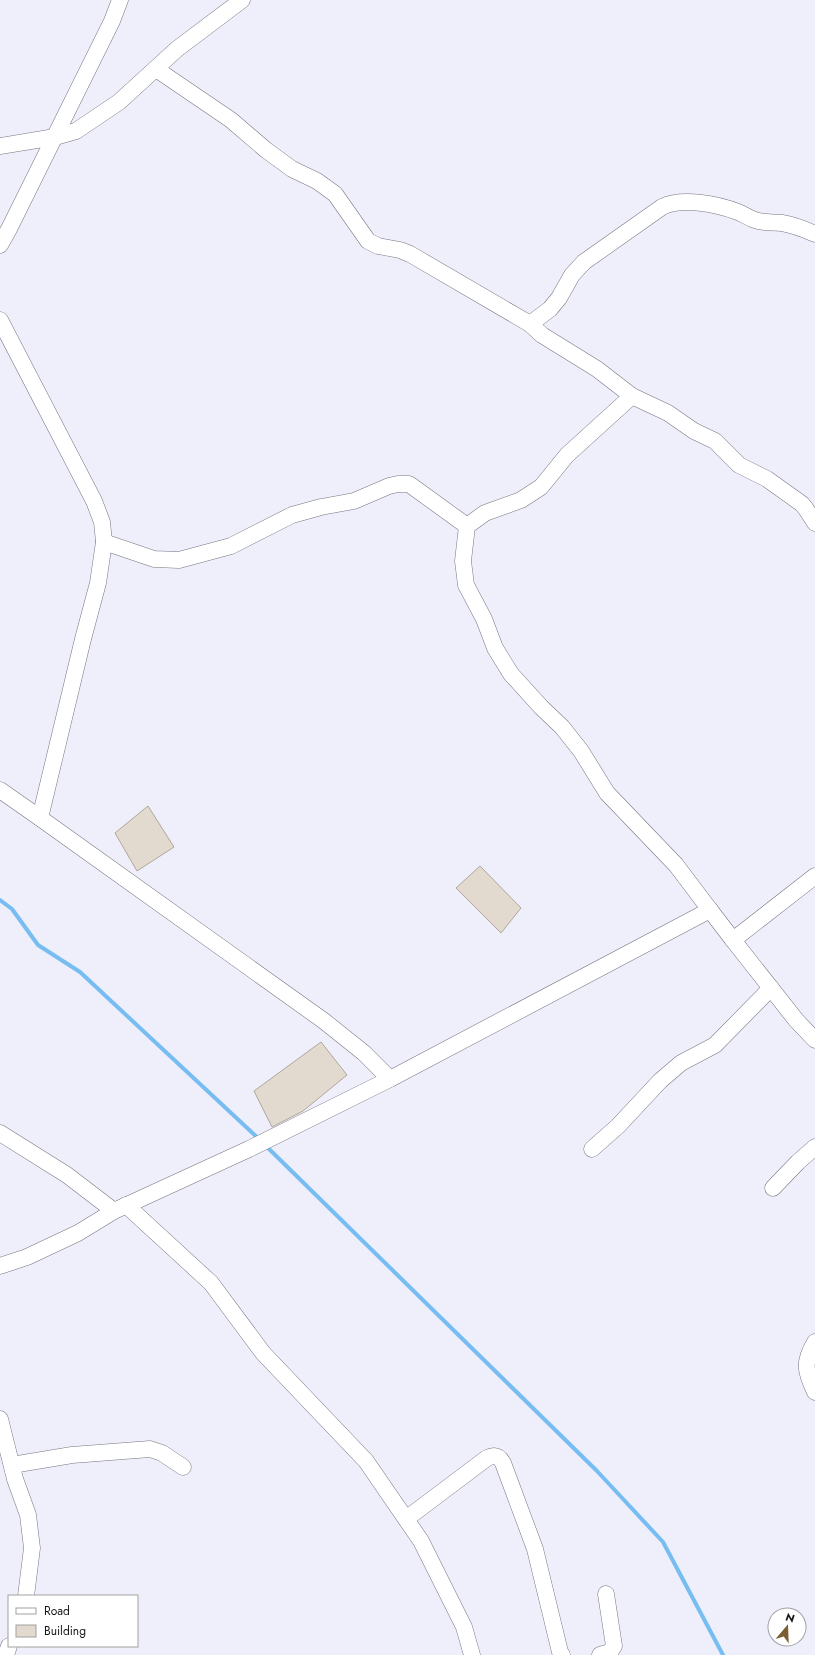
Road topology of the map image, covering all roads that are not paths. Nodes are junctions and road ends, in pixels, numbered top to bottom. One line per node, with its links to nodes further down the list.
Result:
1 (120, 0): 4 (street)
2 (242, 0): 3 (street)
3 (156, 69): 4 (street); 9 (street)
4 (55, 137): 5 (street); 7 (street)
5 (0, 146)
6 (815, 234): 9 (street)
7 (0, 245)
8 (0, 320): 13 (street)
9 (530, 324): 10 (street)
10 (632, 396): 11 (street); 12 (street)
11 (815, 524)
12 (467, 526): 13 (street); 17 (street)
13 (104, 542): 15 (street)
14 (0, 790): 15 (street)
15 (40, 818): 21 (street)
16 (815, 876): 18 (street)
17 (710, 910): 18 (street); 21 (street)
18 (733, 940): 19 (street)
19 (771, 988): 20 (street); 24 (street)
20 (815, 1040)
21 (390, 1079): 26 (street)
22 (0, 1132): 26 (street)
23 (815, 1147): 25 (street)
24 (592, 1149)
25 (773, 1188)
26 (120, 1208): 27 (street); 33 (street)
27 (0, 1266)
28 (815, 1342): 29 (street)
29 (815, 1392)
30 (0, 1419): 31 (street)
31 (12, 1465): 32 (street); 35 (street)
32 (183, 1467)
33 (406, 1519): 36 (street); 37 (street)
34 (606, 1594): 38 (street)
35 (26, 1595)
36 (472, 1655)
37 (562, 1655)
38 (600, 1655)

